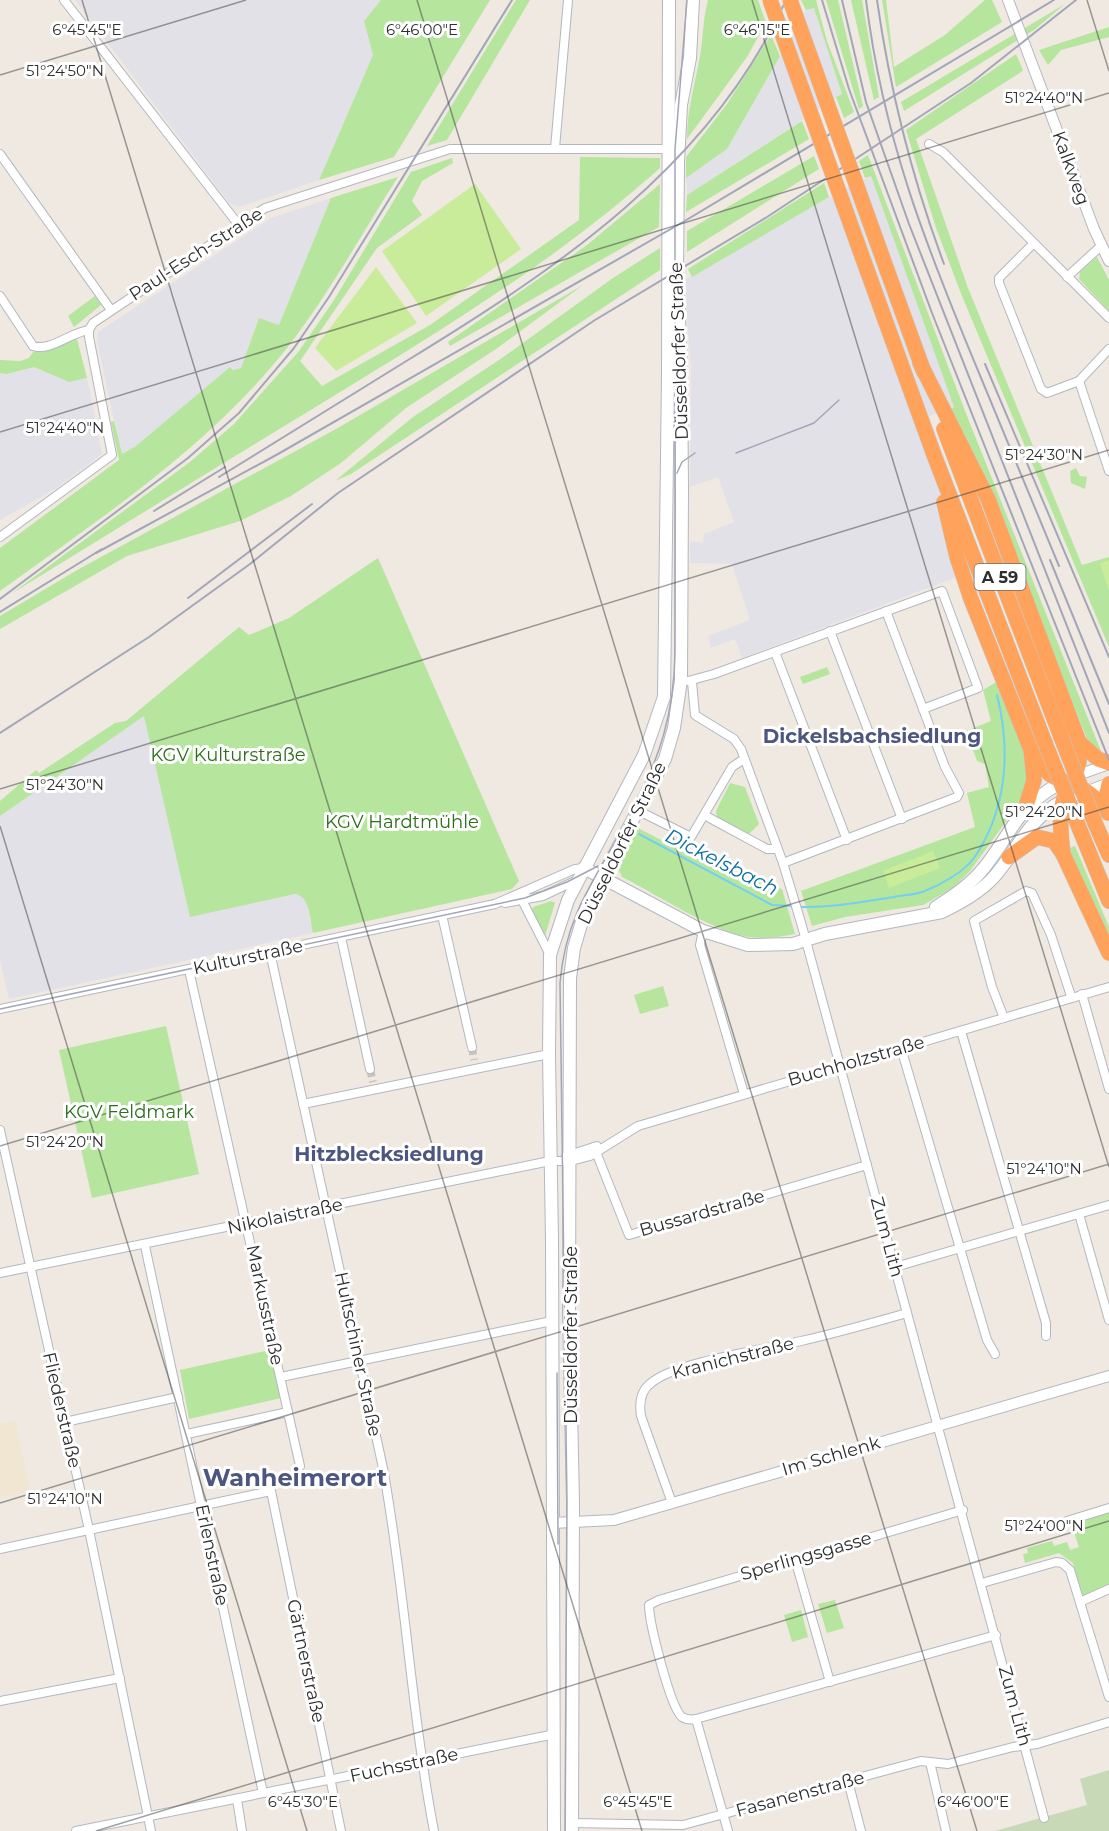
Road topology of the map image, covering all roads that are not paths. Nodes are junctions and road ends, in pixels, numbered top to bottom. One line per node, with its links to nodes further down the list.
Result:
1 (64, 0): 12 (street)
2 (568, 0): 9 (street)
3 (669, 0): 10 (main road, Düsseldorfer Straße)
4 (693, 0): 10 (main road, Düsseldorfer Straße)
5 (770, 0): 34 (highway, A 59, bridge)
6 (790, 0): 23 (highway, A 59, bridge)
7 (1007, 2): 14 (street, Kalkweg)
8 (929, 144): 13 (street)
9 (555, 148): 10 (street, Paul-Esch-Straße); 12 (street, Paul-Esch-Straße)
10 (674, 149): 28 (main road, Düsseldorfer Straße); 30 (main road, Düsseldorfer Straße)
11 (0, 154): 18 (street)
12 (238, 225): 18 (street, Paul-Esch-Straße)
13 (1033, 244): 16 (street); 22 (street)
14 (1101, 246): 15 (street, Kalkweg); 16 (street)
15 (1109, 261)
16 (1067, 277): 19 (street)
17 (0, 296): 20 (street)
18 (111, 310): 20 (street, Paul-Esch-Straße)
19 (1109, 318)
20 (89, 330): 25 (street)
21 (1109, 349): 22 (street)
22 (1079, 381): 24 (street)
23 (944, 415): 33 (highway, A 59); 48 (highway, A 59, bridge)
24 (1109, 471)
25 (0, 537)
26 (886, 611): 27 (street); 32 (street); 32 (street)
27 (830, 631): 29 (street); 44 (street)
28 (665, 648): 30 (main road); 51 (main road, Düsseldorfer Straße)
29 (775, 652): 31 (street); 45 (street)
30 (682, 659): 31 (main road, Düsseldorfer Straße)
31 (689, 685): 35 (street, Zum Lith); 41 (main road, Düsseldorfer Straße)
32 (923, 709): 44 (street)
33 (1079, 742): 36 (highway); 37 (highway)
34 (1038, 746): 37 (highway); 40 (highway); 56 (highway, A 59, bridge)
35 (744, 759): 43 (street); 46 (street, Zum Lith)
36 (1109, 764): 37 (street)
37 (1073, 783): 38 (street); 39 (highway); 40 (main road); 42 (highway)
38 (1109, 783): 42 (highway)
39 (1064, 800): 47 (highway); 49 (main road)
40 (1026, 806): 59 (main road)
41 (639, 811): 43 (street); 52 (main road, Düsseldorfer Straße)
42 (1108, 811)
43 (706, 816): 46 (street)
44 (902, 819): 45 (street)
45 (847, 840): 50 (street)
46 (777, 849): 50 (street, Zum Lith)
47 (1063, 854): 49 (highway); 64 (highway)
48 (1109, 855)
49 (1009, 857): 59 (main road)
50 (783, 863): 62 (street, Zum Lith)
51 (584, 868): 52 (main road); 53 (main road, Düsseldorfer Straße); 54 (street, Kulturstraße)
52 (603, 878): 53 (main road); 60 (main road); 83 (main road, Düsseldorfer Straße)
53 (578, 880): 55 (street, Kulturstraße); 65 (main road, Düsseldorfer Straße)
54 (527, 890): 55 (street); 57 (street, Kulturstraße)
55 (524, 901): 57 (street, Kulturstraße); 65 (street, Düsseldorfer Straße)
56 (1109, 901)
57 (498, 903): 58 (street, Kulturstraße)
58 (442, 915): 61 (street, Kulturstraße); 73 (street)
59 (919, 916): 62 (main road)
60 (703, 931): 62 (main road); 79 (street)
61 (341, 937): 63 (street, Kulturstraße); 77 (street)
62 (805, 940): 76 (street, Zum Lith)
63 (270, 952): 66 (street, Kulturstraße); 80 (street, Hultschiner Straße)
64 (1109, 953)
65 (550, 955): 75 (main road, Düsseldorfer Straße)
66 (189, 970): 70 (street, Kulturstraße); 89 (street, Markusstraße)
67 (1109, 987): 68 (street, Buchholzstraße)
68 (1082, 994): 69 (street, Buchholzstraße); 78 (street)
69 (1071, 996): 71 (street, Buchholzstraße); 71 (street)
70 (0, 1009)
71 (1004, 1018): 72 (street, Buchholzstraße)
72 (961, 1031): 74 (street, Buchholzstraße); 90 (street)
73 (472, 1047)
74 (901, 1048): 76 (street, Buchholzstraße); 92 (street)
75 (549, 1054): 80 (street); 84 (main road, Düsseldorfer Straße)
76 (840, 1065): 79 (street, Buchholzstraße); 85 (street, Zum Lith)
77 (370, 1069)
78 (1109, 1089)
79 (744, 1094): 82 (street, Buchholzstraße)
80 (303, 1104): 87 (street, Hultschiner Straße)
81 (0, 1130): 94 (street, Fliederstraße)
82 (596, 1149): 83 (street, Buchholzstraße); 85 (street, Bussardstraße)
83 (571, 1158): 84 (street, Nikolaistraße); 116 (main road, Düsseldorfer Straße)
84 (550, 1161): 87 (street, Nikolaistraße); 98 (main road, Düsseldorfer Straße)
85 (867, 1165): 93 (street, Zum Lith)
86 (1109, 1205): 88 (street)
87 (326, 1207): 89 (street, Nikolaistraße); 101 (street, Hultschiner Straße)
88 (1079, 1214): 90 (street); 97 (street)
89 (247, 1224): 91 (street, Nikolaistraße); 103 (street, Markusstraße)
90 (1019, 1231): 92 (street); 99 (street)
91 (145, 1246): 94 (street, Nikolaistraße); 104 (street, Erlenstraße)
92 (960, 1248): 93 (street); 100 (street)
93 (895, 1267): 96 (street, Zum Lith)
94 (30, 1268): 95 (street, Nikolaistraße); 106 (street, Fliederstraße)
95 (0, 1273)
96 (908, 1313): 107 (street, Zum Lith); 110 (street, Kranichstraße)
97 (1109, 1320)
98 (552, 1321): 101 (street); 115 (main road, Düsseldorfer Straße)
99 (1046, 1336)
100 (995, 1354)
101 (359, 1359): 103 (street); 132 (street, Hultschiner Straße)
102 (1109, 1376): 107 (street, Im Schlenk)
103 (281, 1377): 105 (street, Markusstraße)
104 (178, 1397): 106 (street); 108 (street, Erlenstraße)
105 (288, 1412): 108 (street); 109 (street, Markusstraße)
106 (65, 1422): 117 (street, Fliederstraße)
107 (939, 1424): 110 (street, Im Schlenk); 113 (street, Zum Lith)
108 (187, 1434): 111 (street, Erlenstraße)
109 (300, 1466)
110 (672, 1503): 116 (street, Im Schlenk)
111 (202, 1505): 117 (street); 134 (street, Gärtnerstraße); 136 (street, Erlenstraße)
112 (1109, 1508): 114 (street)
113 (963, 1510): 119 (street, Sperlingsgasse); 120 (street, Zum Lith)
114 (1067, 1521)
115 (552, 1522): 116 (street, Im Schlenk); 130 (main road, Düsseldorfer Straße)
116 (573, 1522): 141 (main road, Düsseldorfer Straße)
117 (89, 1530): 118 (street); 124 (street, Fliederstraße)
118 (0, 1549)
119 (795, 1559): 125 (street); 128 (street, Sperlingsgasse)
120 (982, 1583): 122 (street); 123 (street, Zum Lith)
121 (1109, 1589): 122 (street)
122 (1080, 1602): 126 (street)
123 (996, 1635): 125 (street); 131 (street, Zum Lith)
124 (120, 1678): 127 (street); 139 (street, Fliederstraße)
125 (830, 1682): 128 (street)
126 (1109, 1696)
127 (0, 1701)
128 (696, 1719): 138 (street)
129 (1109, 1722): 131 (street, Fasanenstraße)
130 (555, 1734): 132 (street, Fuchsstraße); 148 (main road, Düsseldorfer Straße)
131 (1025, 1746): 133 (street, Fasanenstraße); 140 (street, Zum Lith)
132 (421, 1761): 134 (street, Fuchsstraße); 147 (street, Hultschiner Straße)
133 (930, 1762): 135 (street, Fasanenstraße); 151 (street)
134 (330, 1780): 136 (street, Fuchsstraße); 146 (street, Gärtnerstraße)
135 (848, 1781): 138 (street, Fasanenstraße); 150 (street)
136 (263, 1793): 137 (street, Fuchsstraße)
137 (237, 1799): 139 (street, Fuchsstraße); 145 (street)
138 (723, 1815): 142 (street, Fasanenstraße); 149 (street)
139 (148, 1817): 143 (street, Fuchsstraße); 144 (street, Fliederstraße)
140 (1044, 1818)
141 (572, 1827): 142 (street, Fasanenstraße)
142 (662, 1828)
143 (76, 1831)
144 (151, 1831)
145 (243, 1831)
146 (340, 1831)
147 (434, 1831)
148 (554, 1831)
149 (728, 1831)
150 (861, 1831)
151 (946, 1831)

